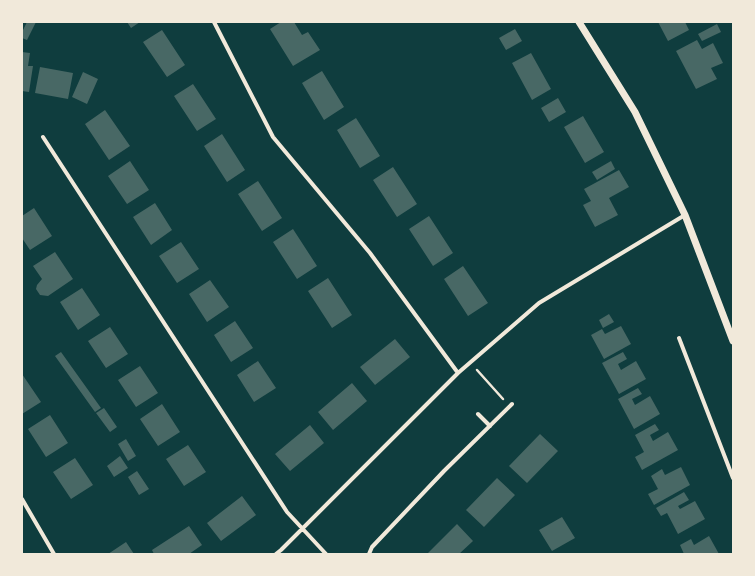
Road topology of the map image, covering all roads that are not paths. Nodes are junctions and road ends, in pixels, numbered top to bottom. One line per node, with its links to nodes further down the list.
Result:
1 (214, 22): 7 (street)
2 (578, 22): 4 (street)
3 (43, 137): 13 (street)
4 (685, 215): 6 (street); 7 (street)
5 (678, 338): 11 (street)
6 (733, 341)
7 (458, 373): 13 (street)
8 (511, 405): 10 (street)
9 (478, 414): 10 (street)
10 (490, 426): 17 (street)
11 (733, 478)
12 (22, 499): 14 (street)
13 (302, 529): 15 (street); 16 (street)
14 (54, 554)
15 (276, 554)
16 (326, 554)
17 (369, 554)

